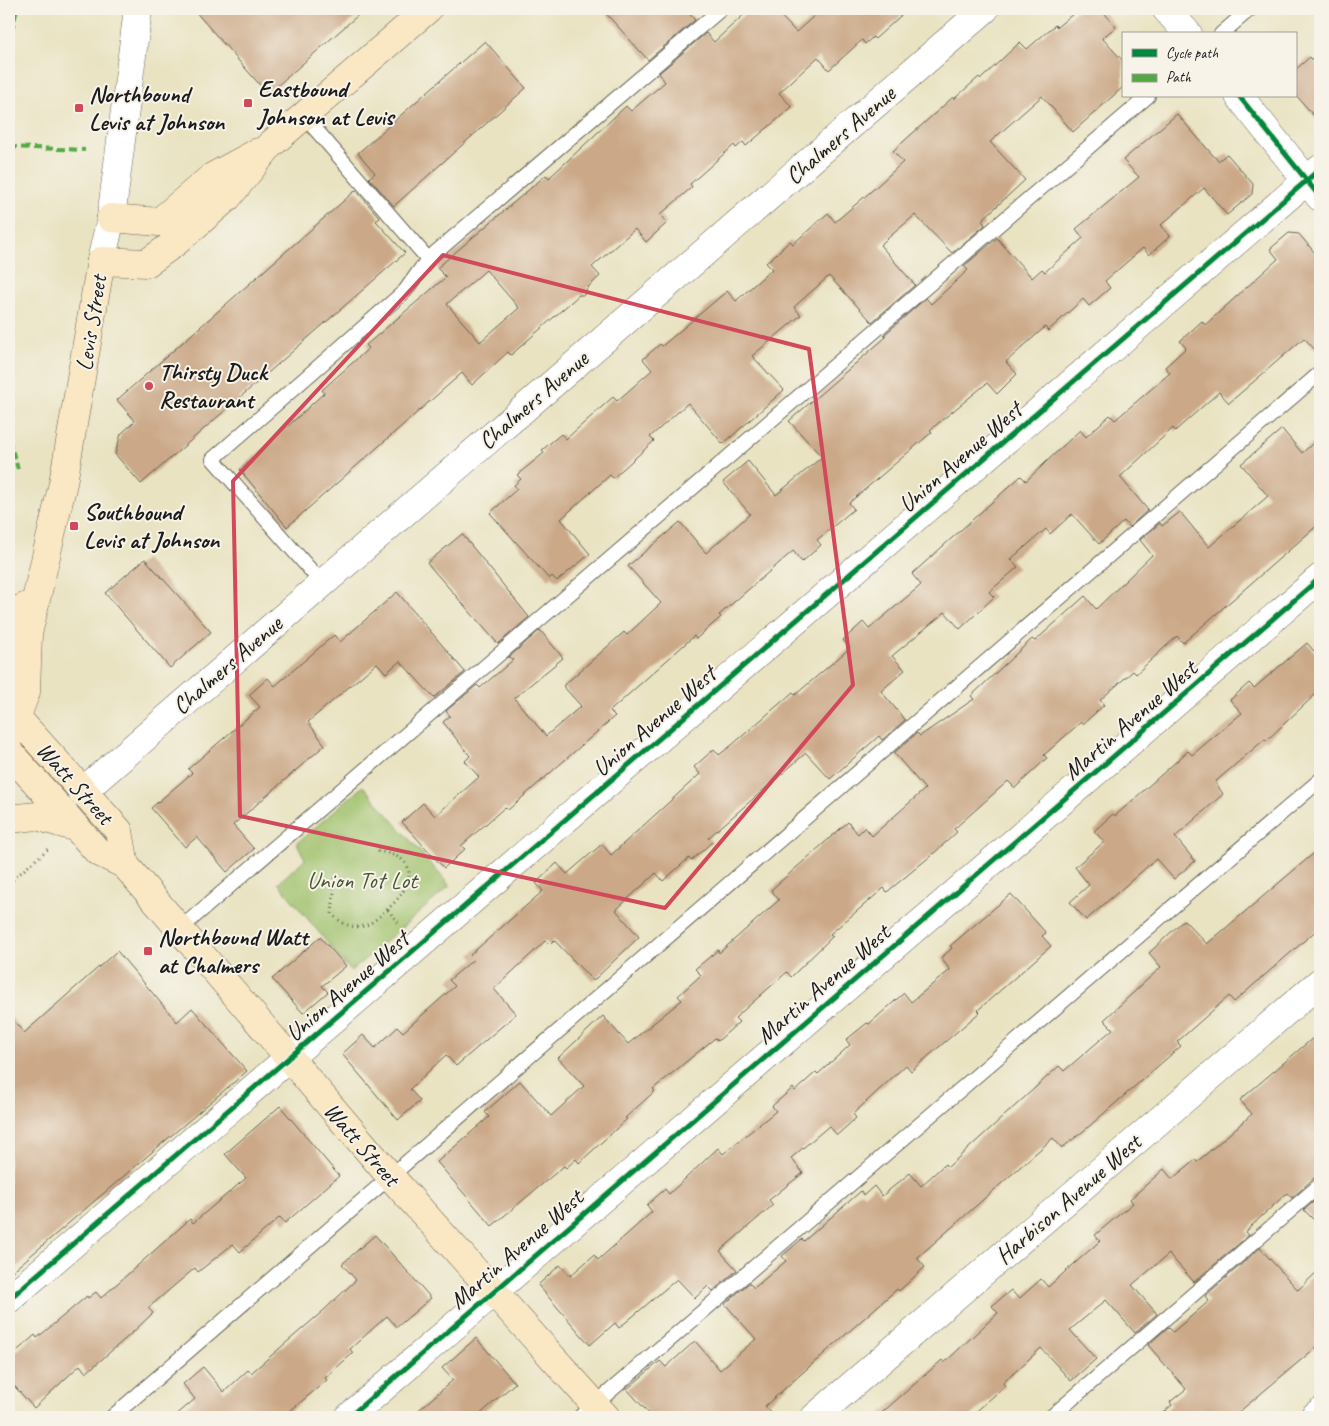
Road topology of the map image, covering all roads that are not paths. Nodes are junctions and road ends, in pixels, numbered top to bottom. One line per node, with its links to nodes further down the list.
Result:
1 (138, 9): 14 (street, Levis Street)
2 (428, 9): 11 (main road)
3 (721, 9): 15 (lane)
4 (985, 9): 19 (street, Chalmers Avenue)
5 (1166, 9): 7 (street)
6 (1250, 9): 8 (lane)
7 (1186, 32)
8 (1223, 32)
9 (1146, 98): 31 (lane)
10 (1241, 98): 13 (street)
11 (304, 116): 12 (main road); 15 (lane)
12 (270, 145): 14 (main road); 16 (main road)
13 (1316, 182): 33 (street, Union Avenue West)
14 (111, 218): 16 (street, Levis Street)
15 (428, 259): 19 (lane)
16 (101, 261): 20 (main road, Levis Street)
17 (1320, 373): 34 (lane)
18 (1320, 578): 36 (street, Martin Avenue West)
19 (322, 583): 27 (street, Chalmers Avenue)
20 (34, 603): 21 (main road); 22 (main road, Levis Street)
21 (9, 614)
22 (28, 634): 23 (main road, Levis Street); 24 (main road, Levis Street)
23 (9, 656)
24 (11, 721): 27 (main road, Watt Street)
25 (9, 752): 29 (main road, Watt Street)
26 (1320, 780): 39 (lane)
27 (82, 792): 30 (main road, Watt Street)
28 (9, 819): 29 (main road)
29 (77, 828): 30 (main road, Watt Street)
30 (126, 865): 31 (main road, Watt Street)
31 (181, 928): 33 (main road, Watt Street)
32 (1320, 982): 42 (street, Harbison Avenue West)
33 (289, 1059): 34 (main road, Watt Street); 37 (street, Union Avenue West)
34 (390, 1176): 36 (main road, Watt Street); 40 (lane)
35 (1320, 1185): 43 (lane)
36 (495, 1291): 39 (main road, Watt Street); 41 (street, Martin Avenue West)
37 (9, 1299)
38 (1320, 1412): 44 (street)
39 (593, 1413)
40 (112, 1417)
41 (349, 1417)
42 (816, 1417)
43 (1052, 1417)
44 (1314, 1417)

